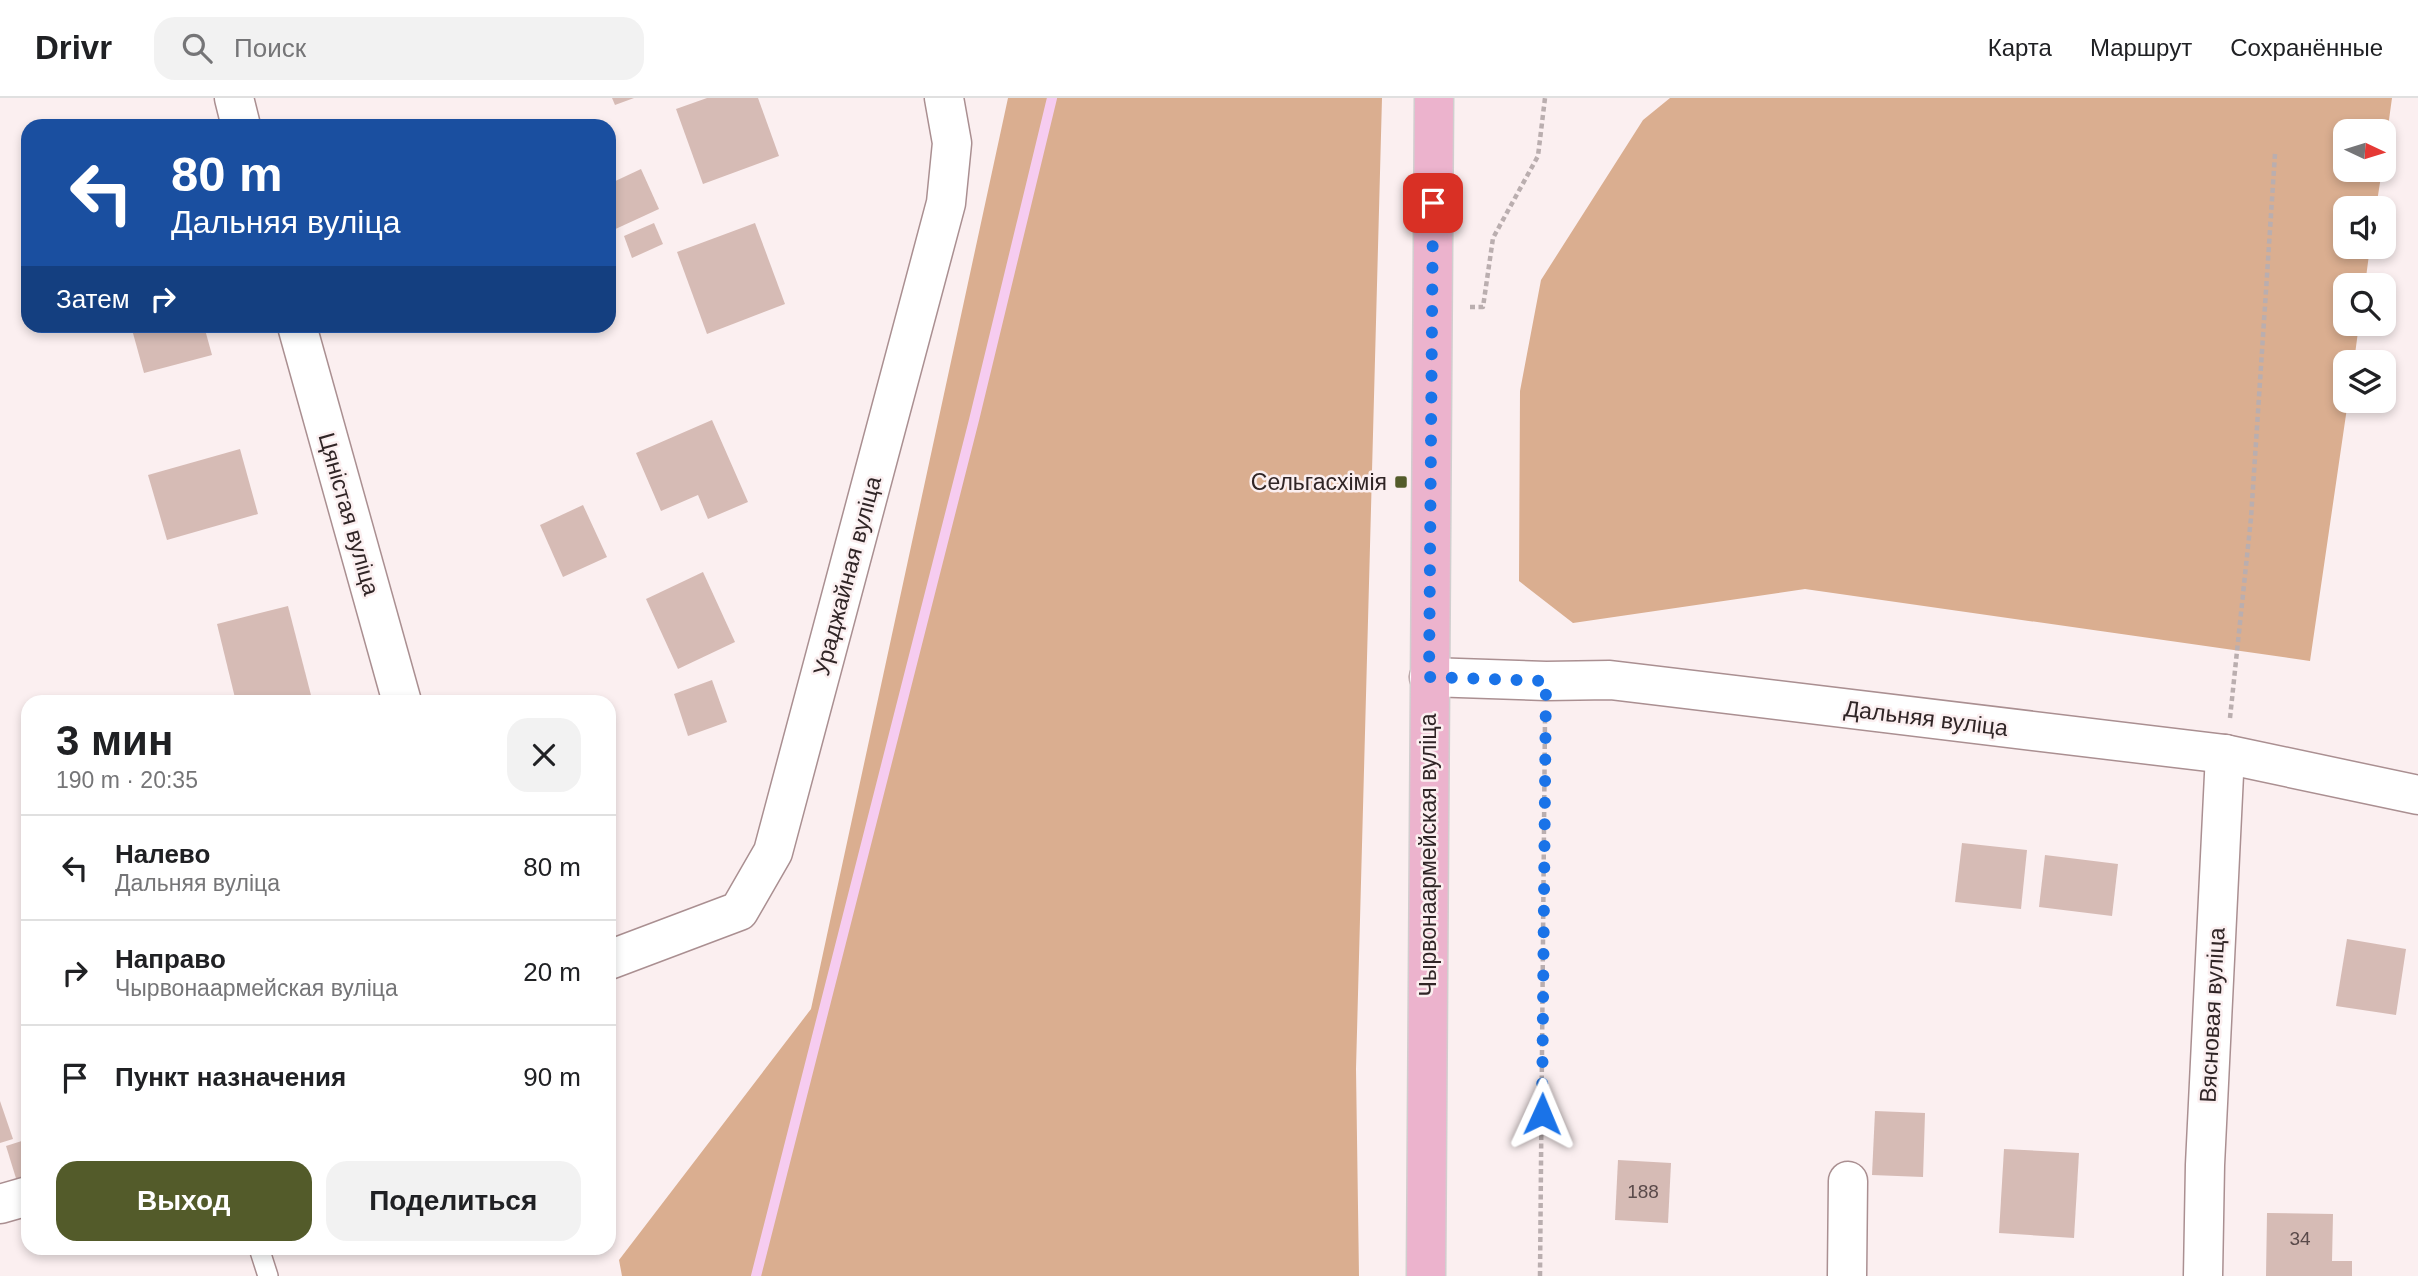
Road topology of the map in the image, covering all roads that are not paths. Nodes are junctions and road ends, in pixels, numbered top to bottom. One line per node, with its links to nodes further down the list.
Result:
1 (234, 98): 4 (street)
2 (944, 98): 10 (street, Ураджайная вуліца)
3 (1434, 98): 6 (main road, Чырвонаармейская вуліца)
4 (240, 119)
5 (299, 333): 7 (street, Цяністая вуліца)
6 (1429, 677): 8 (street, Дальняя вуліца); 16 (main road, Чырвонаармейская вуліца)
7 (400, 695)
8 (2225, 754): 9 (street, Дальняя вуліца); 18 (street, Вясновая вуліца)
9 (2418, 795)
10 (616, 957)
11 (1848, 1181): 17 (street)
12 (21, 1198): 13 (street)
13 (0, 1204)
14 (261, 1255): 15 (lane)
15 (268, 1276)
16 (1426, 1276)
17 (1847, 1276)
18 (2203, 1276)

